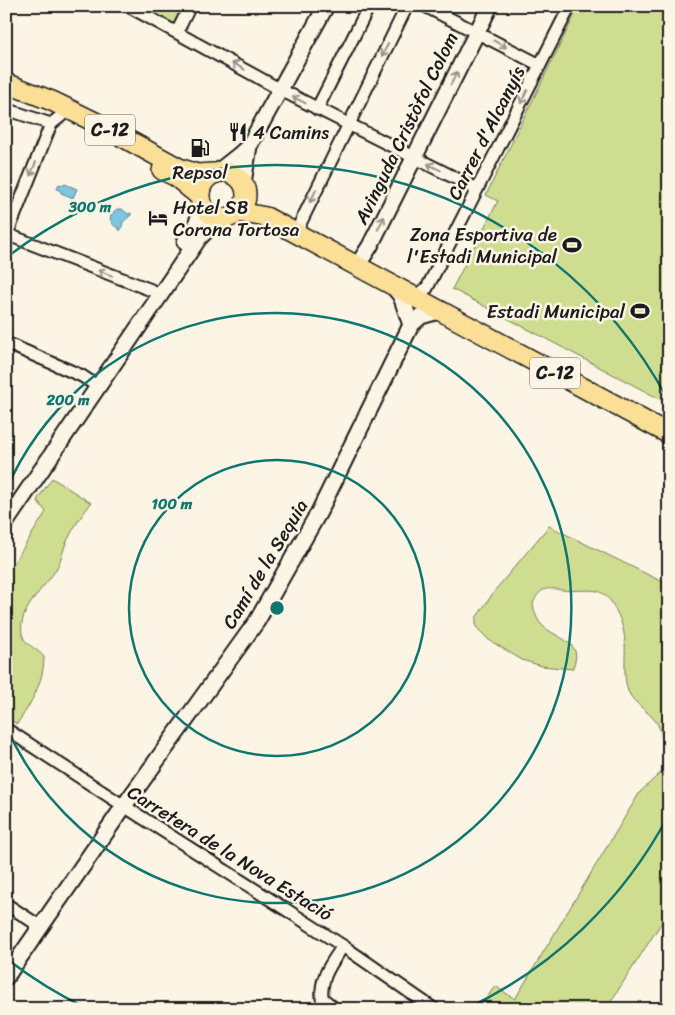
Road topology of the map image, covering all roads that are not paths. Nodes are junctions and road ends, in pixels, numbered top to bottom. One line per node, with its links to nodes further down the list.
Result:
1 (128, 6): 9 (street)
2 (190, 6): 9 (street)
3 (326, 6): 13 (street)
4 (369, 6): 16 (street)
5 (407, 6): 18 (street, one-way to 18)
6 (425, 6): 10 (street)
7 (490, 6): 10 (street, Avinguda Cristòfol Colom)
8 (570, 6): 11 (street, Carrer d'Alcanyís)
9 (177, 32): 13 (street, one-way to 9)
10 (476, 32): 11 (street, one-way to 11); 20 (street, Avinguda Cristòfol Colom, one-way to 10)
11 (540, 65): 23 (street, Carrer d'Alcanyís, one-way to 23)
12 (6, 84): 21 (main road, C-12)
13 (281, 90): 16 (street, one-way to 13); 19 (street)
14 (6, 94): 17 (main road, C-12)
15 (6, 109): 17 (street)
16 (317, 109): 18 (street)
17 (56, 120): 24 (main road, C-12); 28 (street, one-way to 28)
18 (348, 124): 20 (street); 27 (street, one-way to 27)
19 (249, 146): 21 (street); 22 (street)
20 (414, 157): 23 (street, one-way to 20); 29 (street, Avinguda Cristòfol Colom, one-way to 20)
21 (216, 172): 22 (main road, C-12); 24 (main road)
22 (245, 187): 25 (main road); 26 (main road, C-12)
23 (477, 189): 32 (street, Carrer d'Alcanyís)
24 (201, 201): 25 (main road, C-12); 31 (street)
25 (231, 215): 26 (main road, C-12); 39 (street)
26 (266, 217): 27 (main road, C-12)
27 (296, 232): 29 (main road, C-12)
28 (7, 235): 31 (street, one-way to 28)
29 (357, 266): 30 (main road, C-12)
30 (388, 282): 32 (main road, C-12); 34 (street)
31 (151, 290): 36 (street)
32 (414, 297): 33 (main road, C-12)
33 (442, 310): 34 (street); 37 (main road, C-12)
34 (411, 325): 41 (street, Camí de la Sequia)
35 (6, 343): 36 (street)
36 (91, 382): 38 (street)
37 (669, 434)
38 (6, 504)
39 (6, 522)
40 (6, 729): 41 (street, Carretera de la Nova Estació)
41 (124, 806): 43 (street, Camí de la Sequia); 44 (street, Carretera de la Nova Estació)
42 (6, 904): 43 (street)
43 (41, 927): 45 (street, Camí de la Sequia)
44 (343, 946): 46 (street); 47 (street, Carretera de la Nova Estació)
45 (6, 977)
46 (335, 1009)
47 (434, 1009)

